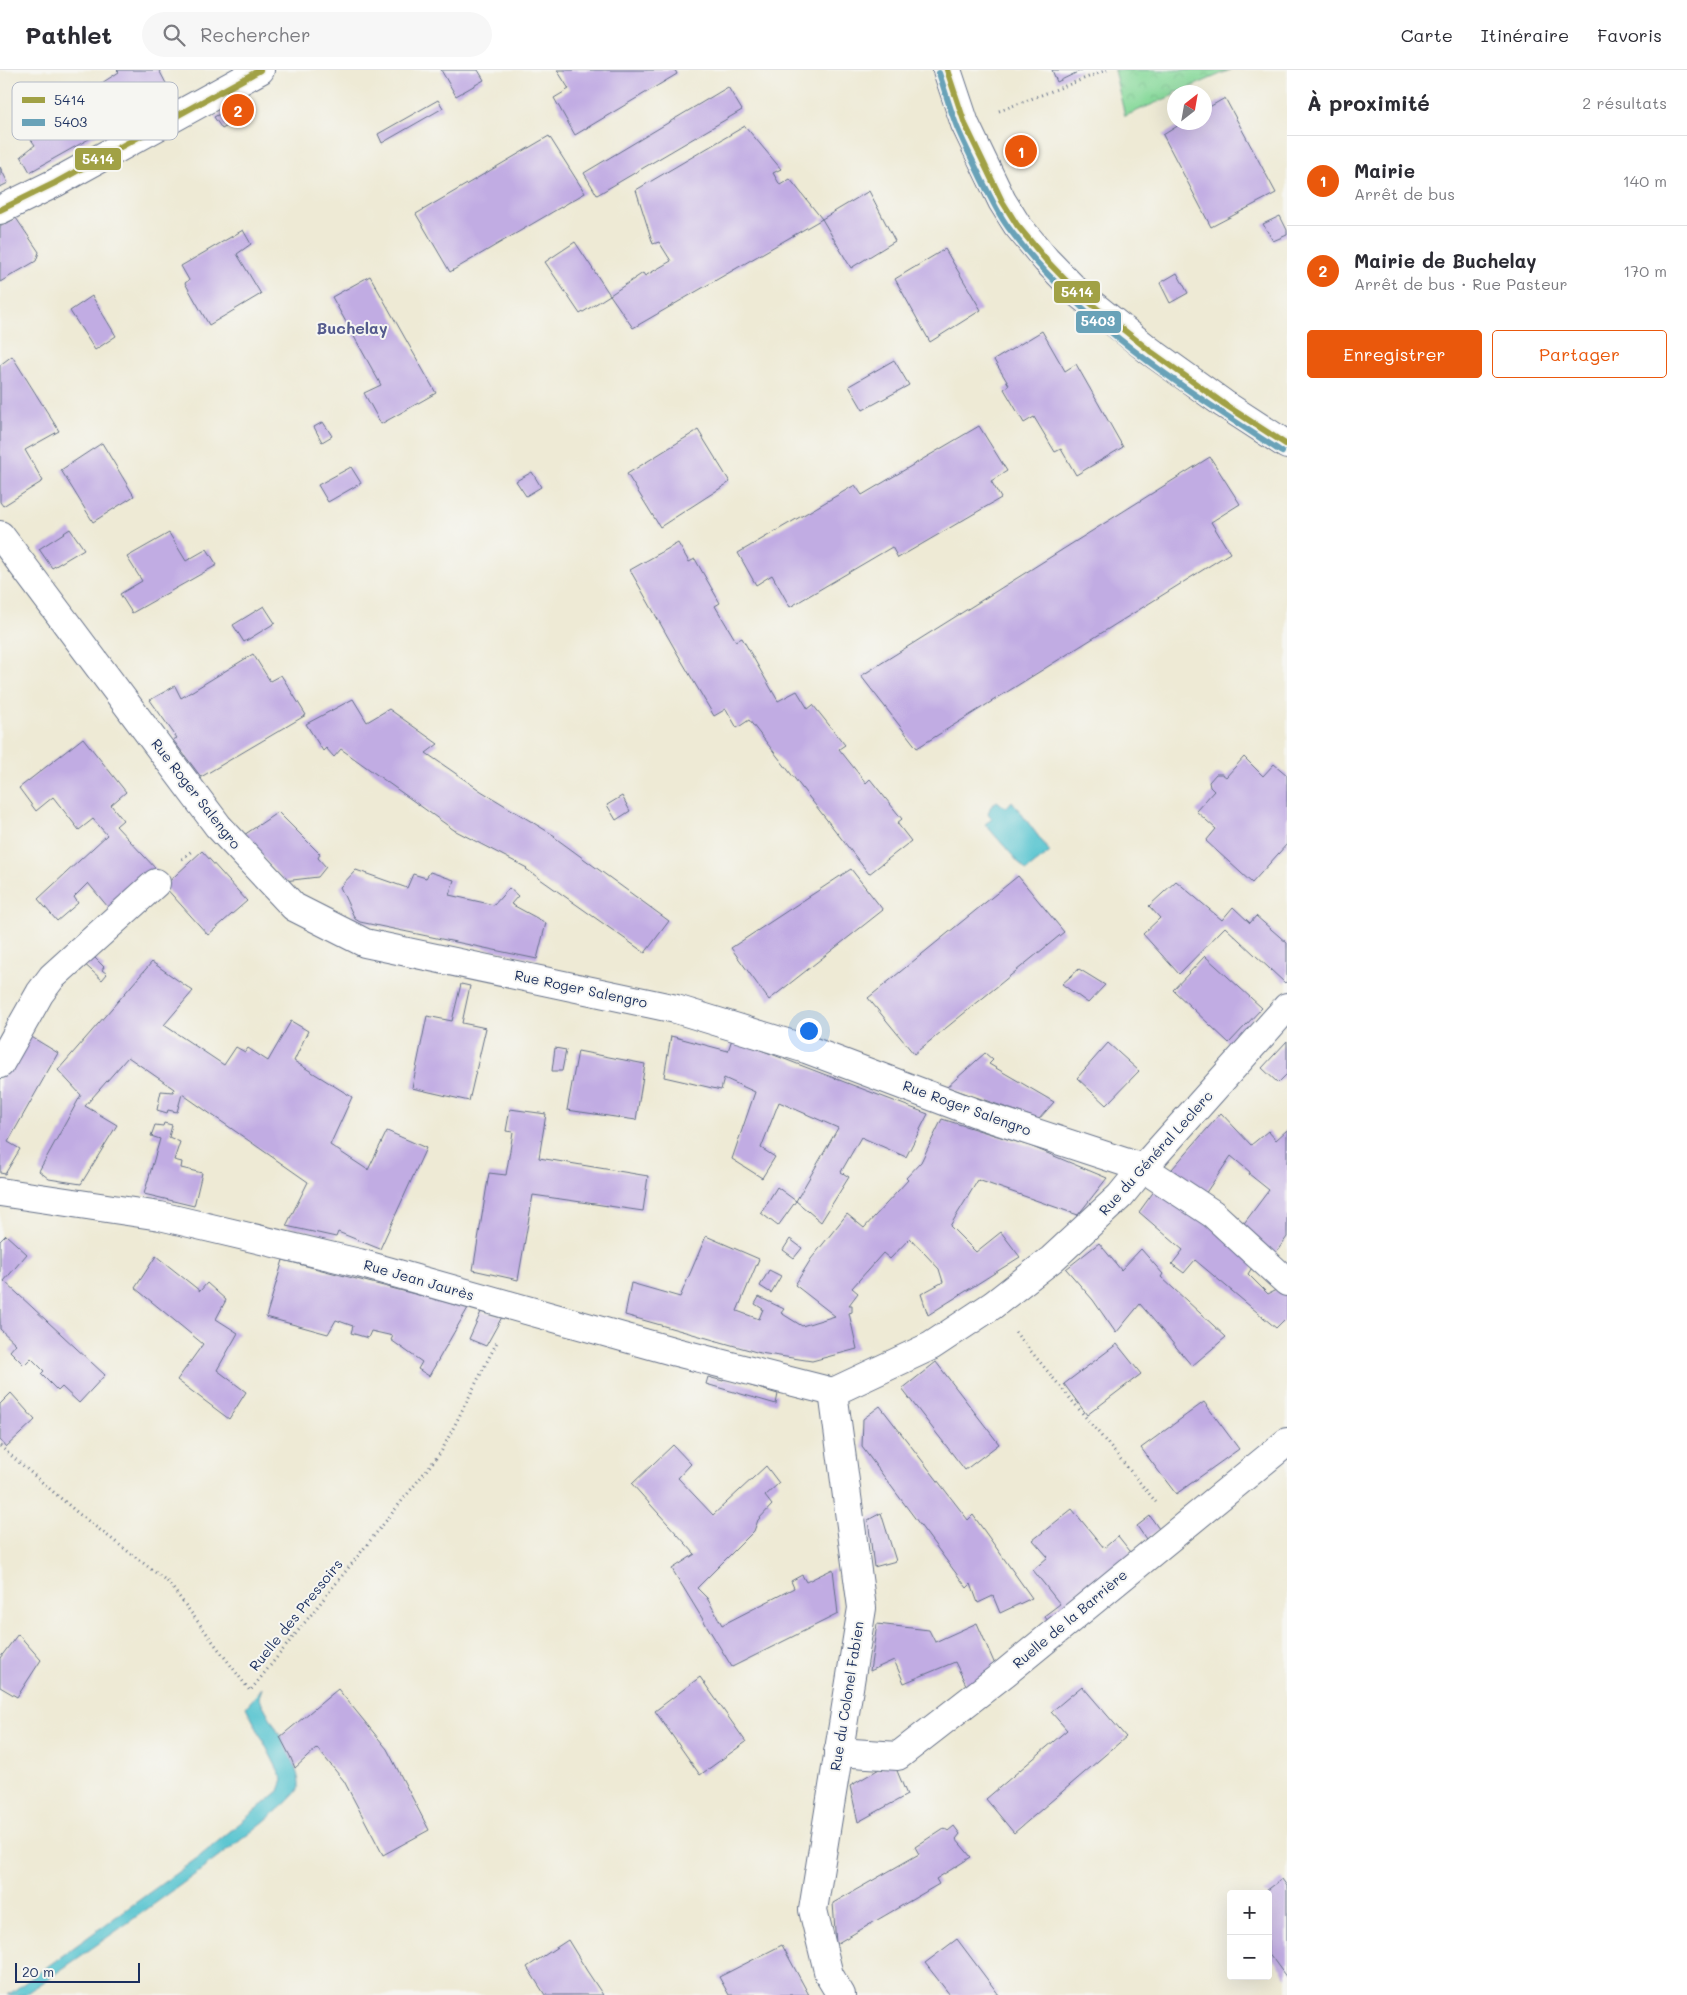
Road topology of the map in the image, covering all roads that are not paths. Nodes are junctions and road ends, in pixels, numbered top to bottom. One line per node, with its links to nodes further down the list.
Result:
1 (260, 70): 3 (street)
2 (947, 70): 6 (street)
3 (178, 115)
4 (133, 140): 5 (street)
5 (0, 210)
6 (1287, 445)
7 (0, 535): 11 (street, Rue Roger Salengro)
8 (156, 883): 10 (street)
9 (1287, 1007): 11 (street, Rue du Général Leclerc)
10 (0, 1064)
11 (1143, 1168): 13 (street, Rue Roger Salengro); 14 (street, Rue du Général Leclerc)
12 (0, 1192): 14 (street, Rue Jean Jaurès)
13 (1287, 1282)
14 (833, 1392): 16 (street, Rue du Colonel Fabien)
15 (1287, 1442): 16 (street, Ruelle de la Barrière)
16 (838, 1752): 17 (street, Rue du Colonel Fabien)
17 (841, 1995)

